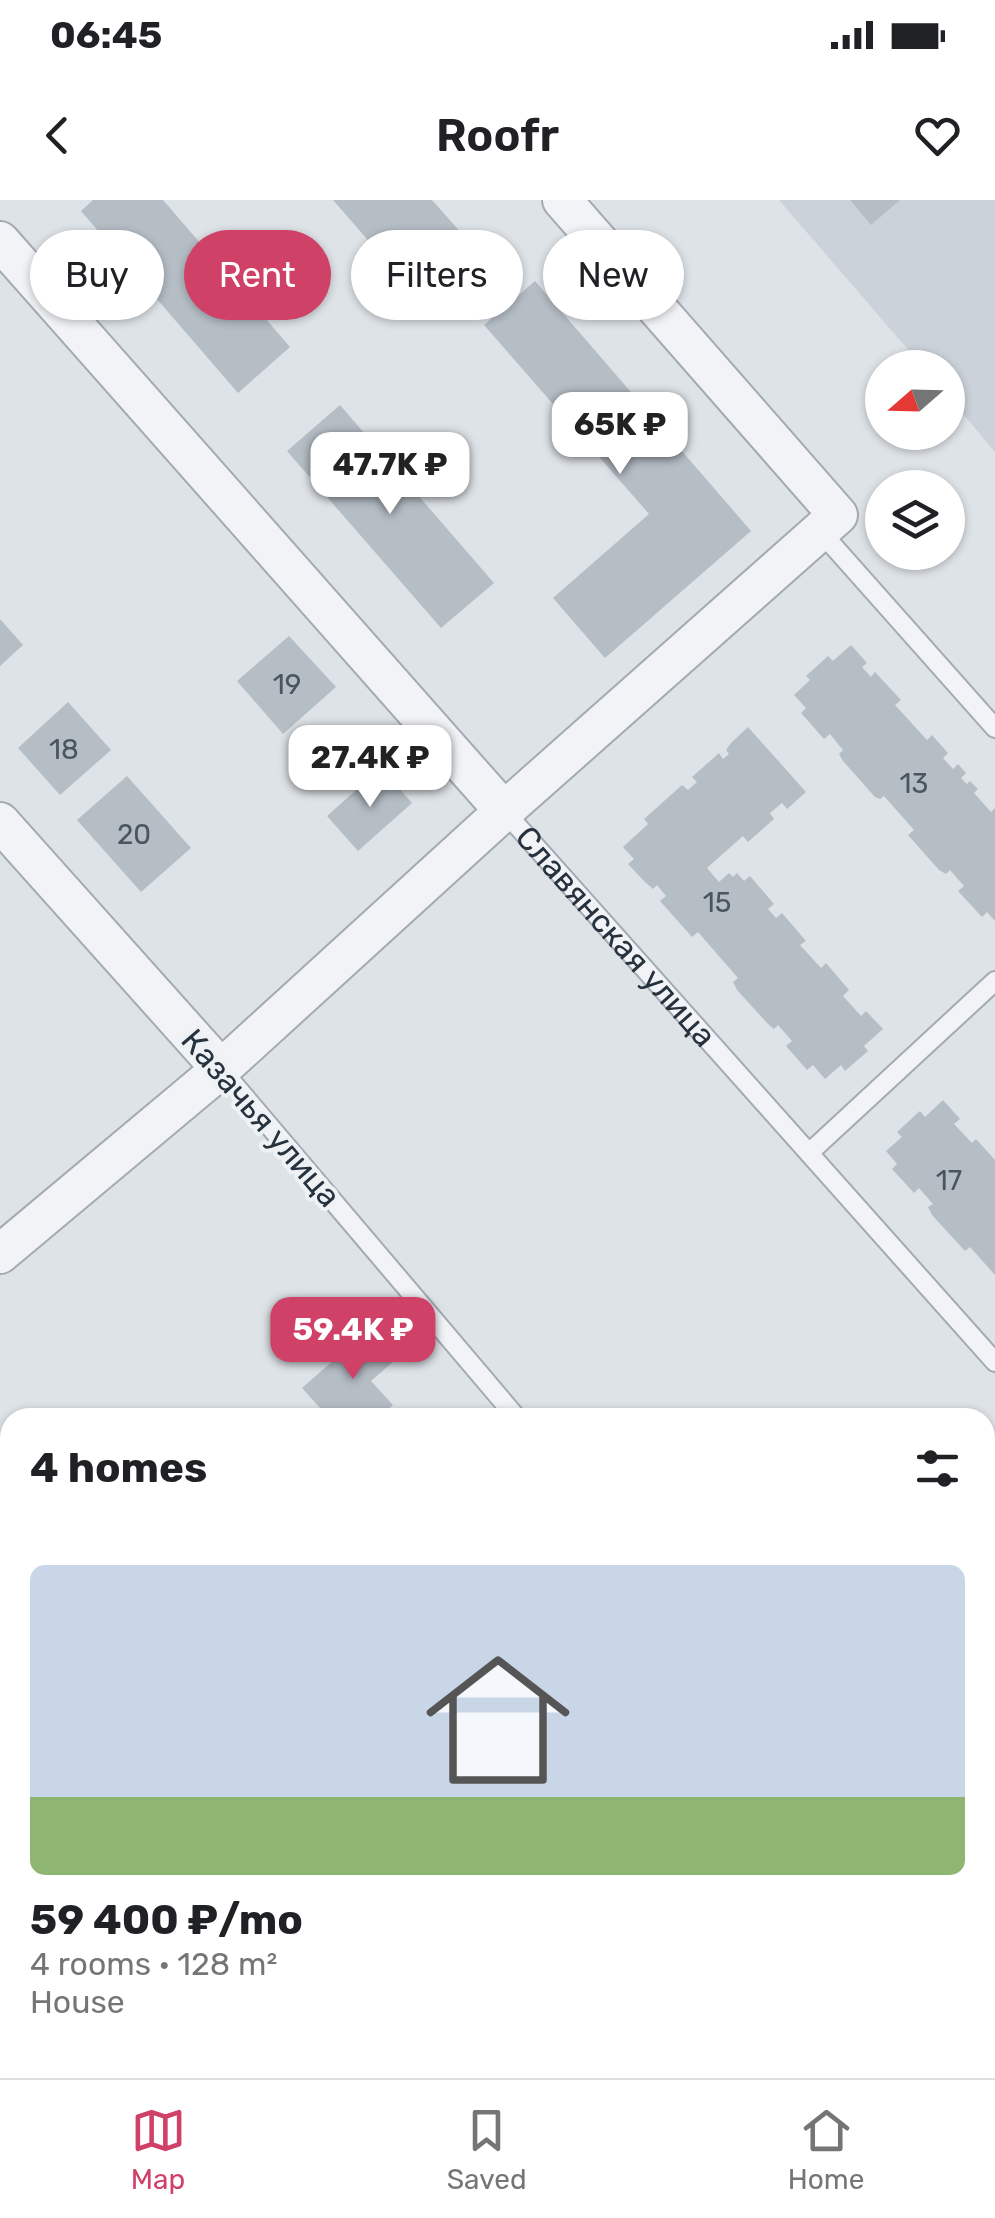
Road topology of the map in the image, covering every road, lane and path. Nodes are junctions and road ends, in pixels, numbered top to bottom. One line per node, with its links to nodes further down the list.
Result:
1 (562, 200): 3 (street)
2 (0, 241): 5 (street, Славянская улица)
3 (829, 523): 4 (lane); 5 (street)
4 (995, 728)
5 (504, 811): 8 (street); 9 (lane, Славянская улица)
6 (0, 822): 8 (street, Казачья улица)
7 (995, 981): 9 (lane)
8 (220, 1069): 10 (street); 12 (lane, Казачья улица)
9 (808, 1153): 11 (lane, Славянская улица)
10 (0, 1254)
11 (995, 1362)
12 (508, 1408)

